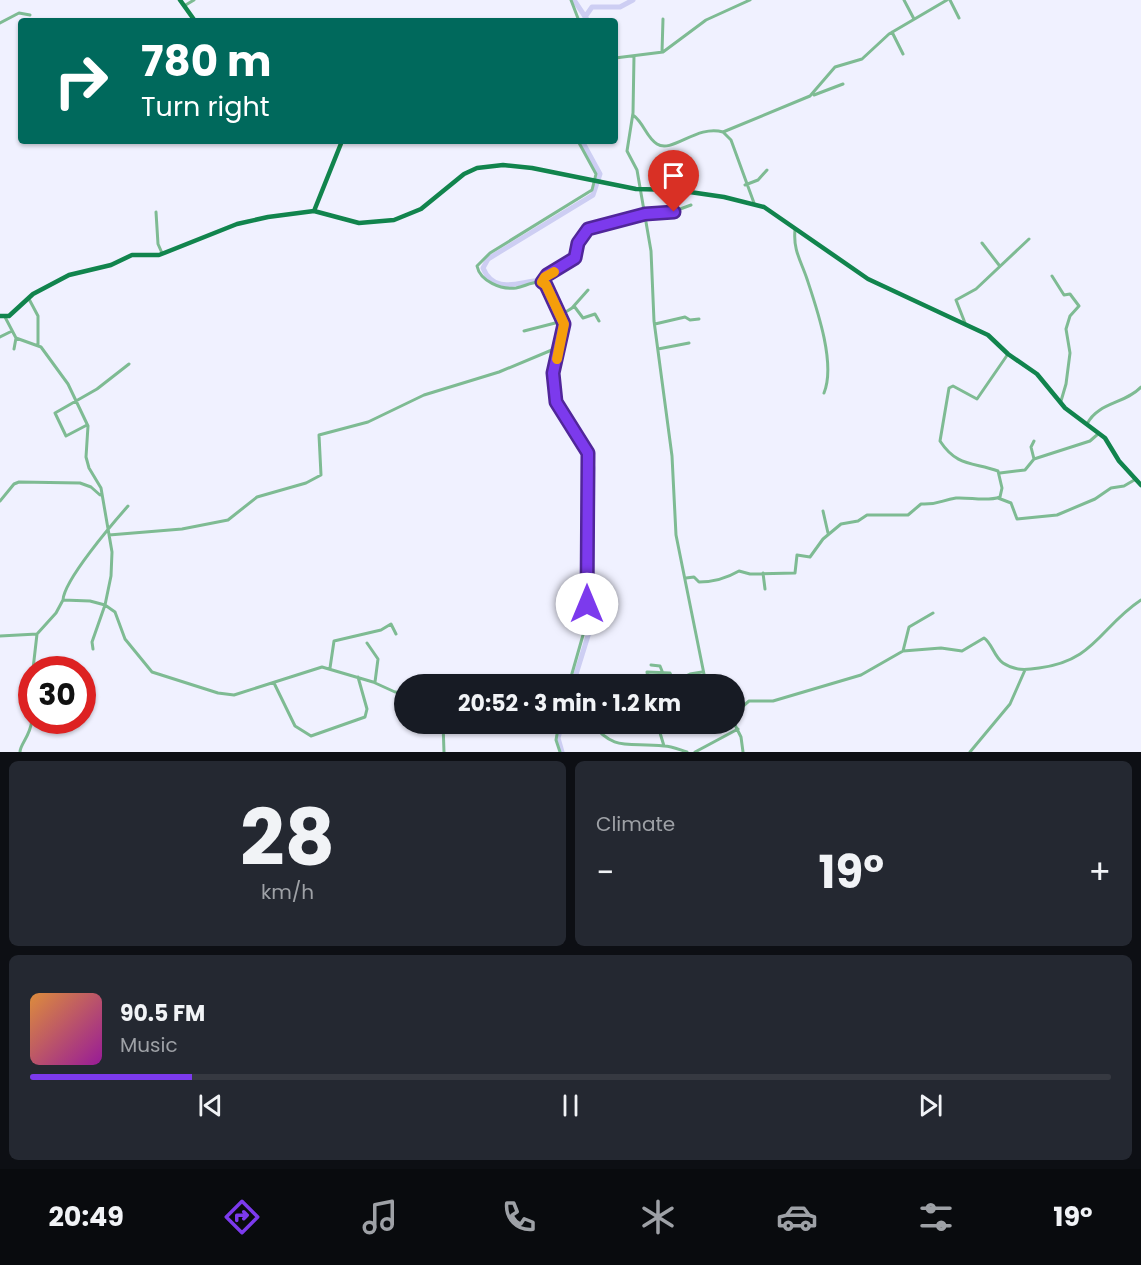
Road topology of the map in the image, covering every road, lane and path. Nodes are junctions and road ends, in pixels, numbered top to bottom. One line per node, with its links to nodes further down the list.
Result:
1 (180, 0): 7 (main road)
2 (194, 0): 7 (street)
3 (571, 0): 10 (street)
4 (750, 0): 16 (street)
5 (904, 0): 13 (street)
6 (949, 0): 11 (street); 13 (street)
7 (184, 6): 9 (main road)
8 (30, 15): 14 (street)
9 (193, 18)
10 (578, 18)
11 (959, 18)
12 (663, 19): 16 (street)
13 (914, 19): 15 (street)
14 (0, 23)
15 (892, 32): 17 (street); 21 (street)
16 (662, 52): 18 (street)
17 (903, 54)
18 (634, 56): 19 (street); 22 (street)
19 (618, 58)
20 (843, 84): 21 (street)
21 (810, 96): 23 (street)
22 (633, 115): 23 (street); 29 (street)
23 (723, 132): 28 (street)
24 (341, 144): 33 (main road)
25 (582, 144): 27 (street)
26 (767, 170): 28 (street)
27 (598, 181): 29 (main road); 33 (main road); 41 (street)
28 (745, 184): 30 (street)
29 (642, 189): 30 (main road); 34 (street)
30 (754, 203): 35 (main road)
31 (691, 205): 34 (street)
32 (156, 212): 38 (street)
33 (314, 212): 38 (main road)
34 (646, 214): 41 (street); 51 (street)
35 (795, 230): 50 (main road); 64 (street)
36 (1029, 239): 39 (street)
37 (982, 243): 39 (street)
38 (162, 253): 43 (main road)
39 (999, 265): 50 (street)
40 (1052, 276): 66 (street)
41 (543, 280): 45 (street)
42 (588, 290): 44 (street)
43 (28, 297): 46 (main road); 57 (street)
44 (574, 306): 45 (street); 49 (street)
45 (563, 314): 48 (street)
46 (2, 317): 53 (street)
47 (699, 319): 51 (street)
48 (564, 321): 52 (street); 58 (street)
49 (599, 321)
50 (965, 323): 61 (main road)
51 (655, 324): 60 (street)
52 (524, 331)
53 (12, 332): 54 (street); 55 (street)
54 (0, 337)
55 (16, 338): 57 (street); 59 (street)
56 (689, 343): 60 (street)
57 (38, 346): 65 (street)
58 (559, 347): 82 (street); 102 (street)
59 (14, 349)
60 (658, 349): 84 (street)
61 (1008, 354): 66 (main road); 72 (street)
62 (129, 364): 65 (street)
63 (1141, 387): 67 (street)
64 (824, 393)
65 (75, 401): 68 (street); 68 (street)
66 (1060, 403): 67 (main road)
67 (1087, 424): 69 (main road)
68 (87, 425): 75 (street)
69 (1099, 432): 71 (street); 73 (main road)
70 (1034, 441): 71 (street)
71 (1034, 459): 72 (street)
72 (999, 472): 76 (street)
73 (1136, 480): 74 (main road); 76 (street)
74 (1141, 485)
75 (100, 495): 77 (street); 80 (street)
76 (998, 498): 81 (street)
77 (0, 501)
78 (128, 506): 80 (street)
79 (823, 511): 81 (street)
80 (107, 529): 82 (street); 86 (street)
81 (828, 533): 83 (street)
82 (109, 535): 88 (street)
83 (763, 573): 84 (street); 85 (street)
84 (686, 578): 101 (street)
85 (765, 589)
86 (63, 600): 88 (street); 90 (street)
87 (1141, 600): 99 (street)
88 (105, 605): 94 (street); 108 (street)
89 (933, 613): 95 (street)
90 (37, 634): 92 (street); 96 (street)
91 (396, 634): 98 (street)
92 (0, 636)
93 (367, 643): 107 (street)
94 (93, 649)
95 (903, 651): 99 (street); 110 (street)
96 (34, 656)
97 (651, 665): 100 (street)
98 (330, 668): 106 (street); 108 (street)
99 (1025, 670): 127 (street)
100 (662, 671): 103 (street); 104 (street)
101 (702, 672): 105 (street)
102 (572, 674)
103 (647, 674)
104 (670, 674)
105 (690, 674)
106 (358, 677): 107 (street); 108 (street)
107 (375, 682): 109 (street)
108 (274, 683)
109 (394, 692)
110 (745, 704)
111 (30, 734): 121 (street)
112 (443, 734): 122 (street)
113 (557, 734): 123 (street)
114 (598, 734): 118 (street)
115 (660, 734): 119 (street)
116 (729, 734): 125 (street)
117 (739, 734): 126 (street)
118 (601, 741)
119 (664, 746): 120 (street); 124 (street)
120 (620, 749)
121 (20, 752)
122 (444, 752)
123 (560, 752)
124 (687, 752)
125 (695, 752)
126 (743, 752)
127 (970, 752)

